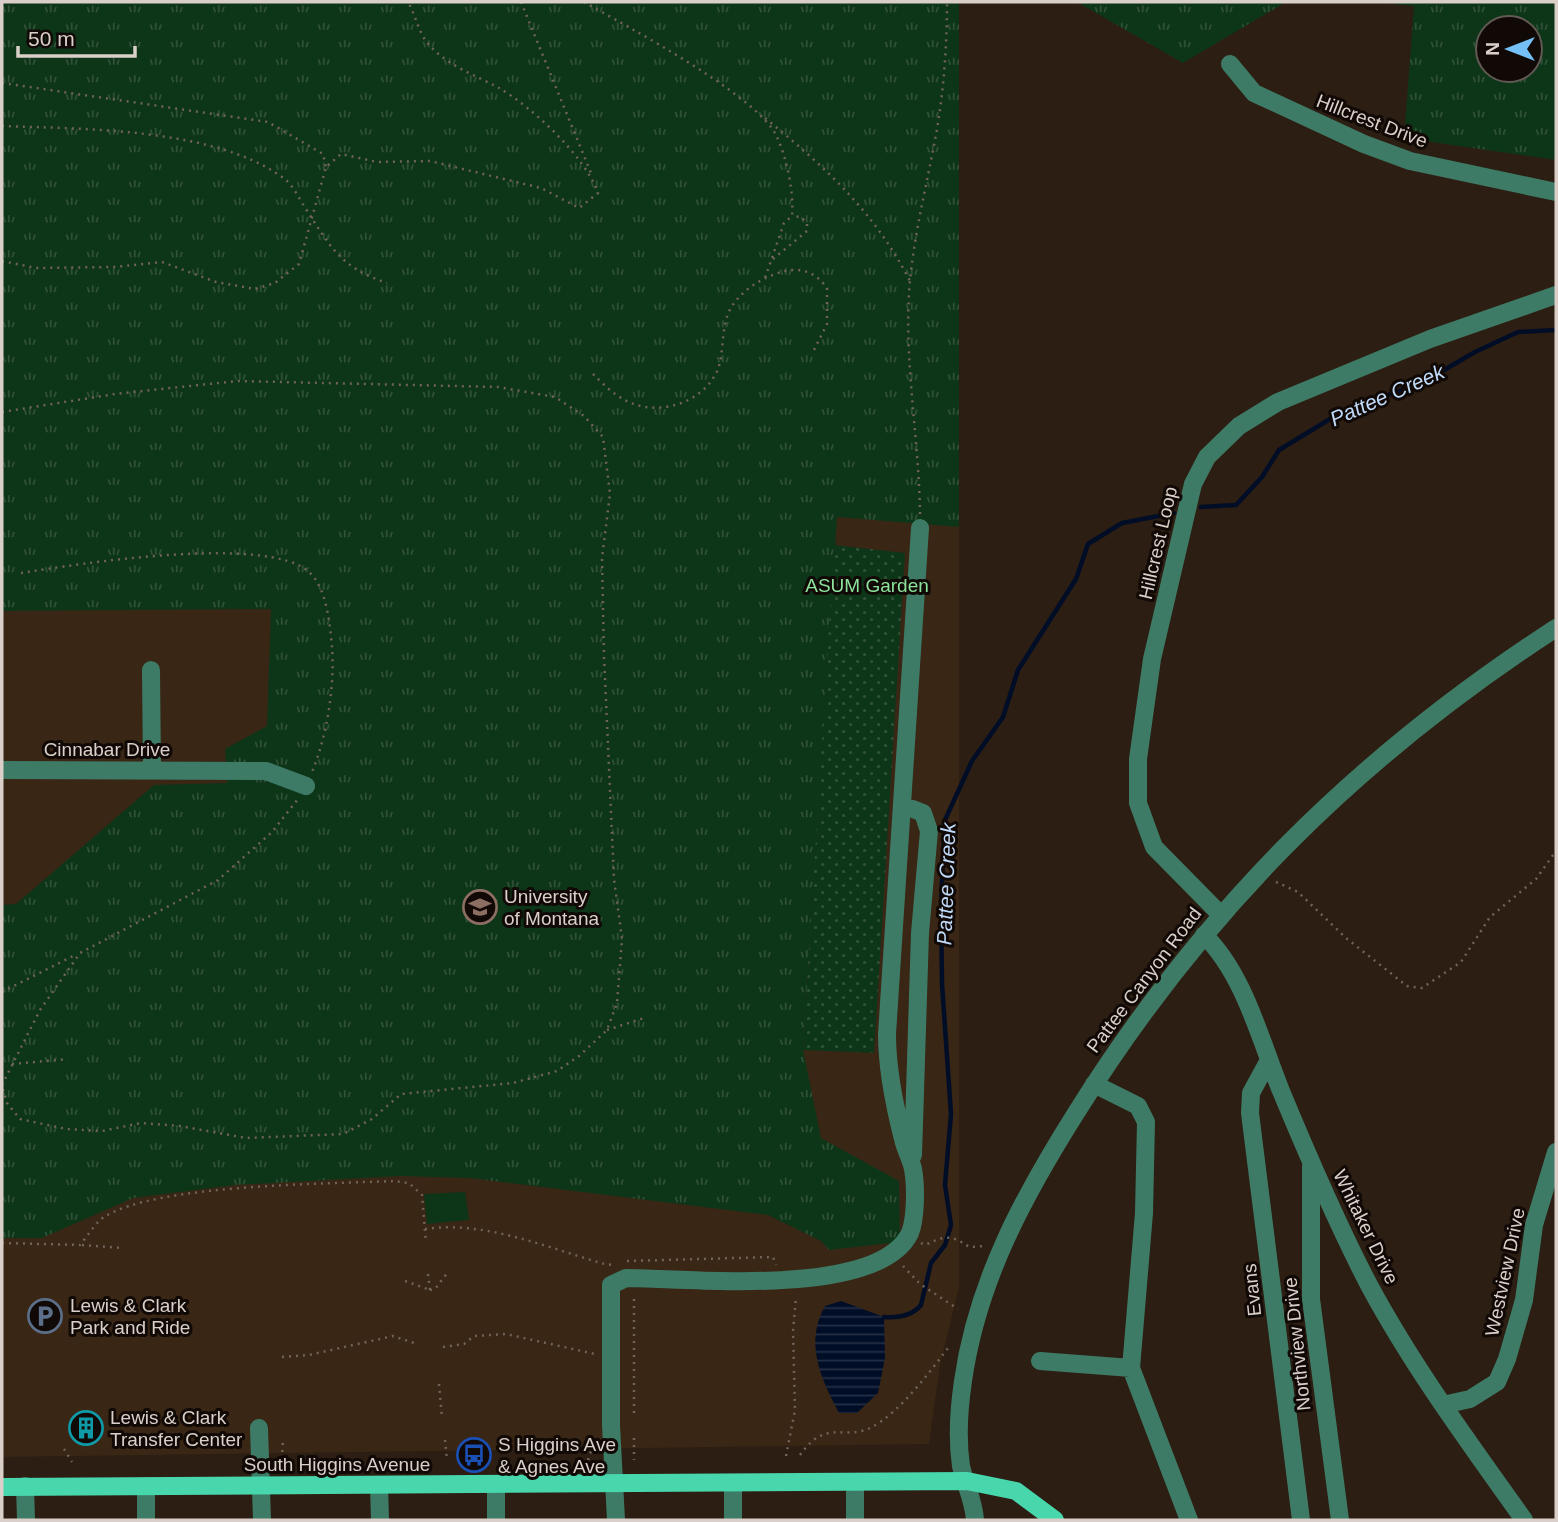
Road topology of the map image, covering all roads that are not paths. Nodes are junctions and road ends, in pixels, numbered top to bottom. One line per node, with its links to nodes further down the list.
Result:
1 (1230, 64): 2 (street, Hillcrest Drive)
2 (1556, 192)
3 (1556, 295): 11 (street, Hillcrest Loop)
4 (920, 528): 17 (street)
5 (1556, 628): 11 (street, Pattee Canyon Road)
6 (151, 670): 7 (street)
7 (152, 769): 8 (street, Cinnabar Drive); 9 (street, Cinnabar Drive)
8 (2, 770)
9 (306, 786)
10 (913, 809): 17 (street)
11 (1220, 914): 12 (street, Pattee Canyon Road)
12 (1204, 935): 13 (street, Whitaker Drive); 14 (street, Pattee Canyon Road)
13 (1269, 1060): 16 (street, Whitaker Drive); 43 (street, Evans)
14 (1094, 1084): 19 (street); 22 (street, Pattee Canyon Road)
15 (1556, 1152): 20 (street, Westview Drive)
16 (1311, 1163): 20 (street, Whitaker Drive); 44 (street, Northview Drive)
17 (913, 1169): 24 (street)
18 (1040, 1361): 19 (street)
19 (1130, 1368): 42 (street)
20 (1443, 1405): 45 (street, Whitaker Drive)
21 (259, 1428): 27 (street)
22 (967, 1481): 23 (main road, South Higgins Avenue); 40 (street, Pattee Canyon Road); 41 (main road, South Higgins Avenue)
23 (855, 1482): 25 (main road, South Higgins Avenue); 39 (street)
24 (616, 1483): 25 (main road, South Higgins Avenue); 26 (main road, South Higgins Avenue); 37 (street)
25 (733, 1483): 38 (street)
26 (496, 1484): 28 (main road, South Higgins Avenue); 36 (street)
27 (262, 1485): 28 (main road, South Higgins Avenue); 30 (main road, South Higgins Avenue); 34 (street)
28 (379, 1485): 35 (street)
29 (25, 1486): 30 (main road, South Higgins Avenue); 31 (main road, South Higgins Avenue); 32 (street)
30 (146, 1486): 33 (street)
31 (2, 1487)
32 (26, 1520)
33 (146, 1520)
34 (262, 1520)
35 (380, 1520)
36 (496, 1520)
37 (616, 1520)
38 (733, 1520)
39 (855, 1520)
40 (975, 1520)
41 (1055, 1520)
42 (1189, 1520)
43 (1301, 1520)
44 (1339, 1520)
45 (1524, 1520)

